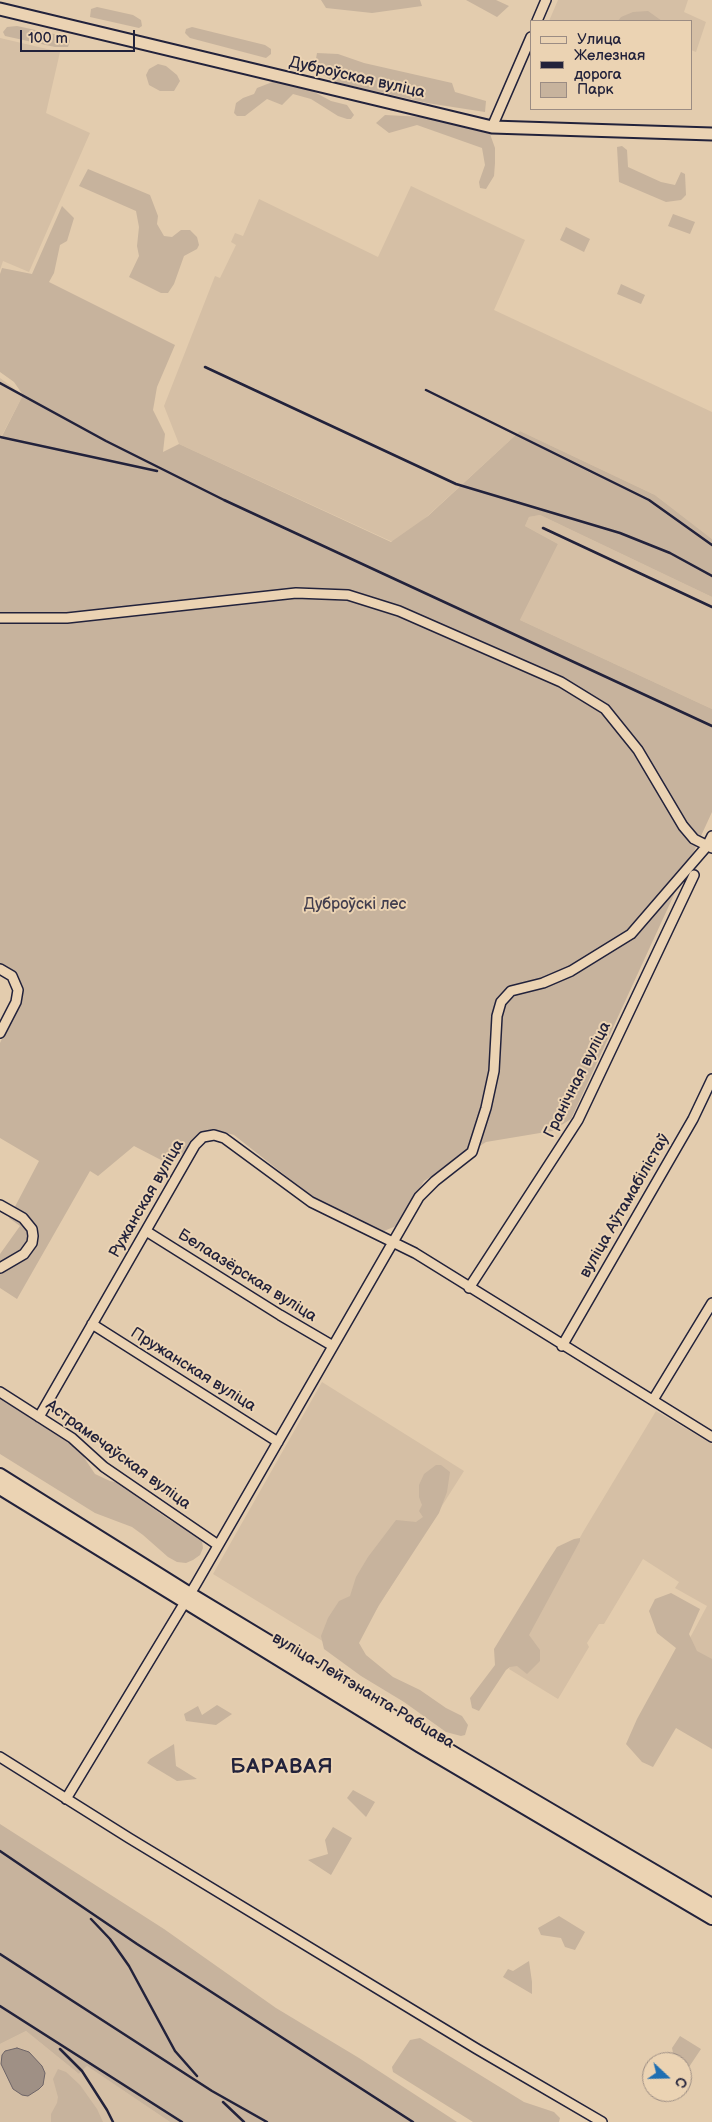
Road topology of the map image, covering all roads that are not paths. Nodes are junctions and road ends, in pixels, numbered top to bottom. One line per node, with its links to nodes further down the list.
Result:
1 (546, 0): 3 (street)
2 (0, 8): 5 (main road, Дуброўская вуліца)
3 (537, 20)
4 (530, 38): 5 (street)
5 (492, 127): 6 (main road, Дуброўская вуліца)
6 (712, 134)
7 (0, 618): 9 (street)
8 (712, 836): 9 (street)
9 (710, 847): 16 (street)
10 (694, 875): 18 (street, Гранічная вуліца)
11 (0, 969): 12 (street)
12 (0, 1033)
13 (712, 1079): 22 (street, вуліца Аўтамабілістаў)
14 (0, 1205): 17 (street)
15 (146, 1230): 16 (street, Ружанская вуліца); 20 (street, Ружанская вуліца); 21 (street, Белаазёрская вуліца)
16 (393, 1242): 18 (street); 21 (street)
17 (0, 1268)
18 (469, 1288): 22 (street)
19 (712, 1303): 24 (street)
20 (92, 1324): 25 (street, Ружанская вуліца); 27 (street, Пружанская вуліца)
21 (333, 1346): 27 (street)
22 (562, 1346): 24 (street)
23 (0, 1392): 25 (street, Астрамечаўская вуліца)
24 (653, 1400): 26 (street)
25 (38, 1417): 30 (street, Астрамечаўская вуліца)
26 (712, 1437)
27 (278, 1442): 30 (street)
28 (0, 1475): 31 (highway, вуліца Лейтэнанта Рабцава)
29 (0, 1488): 31 (highway, вуліца Лейтэнанта Рабцава)
30 (218, 1545): 31 (street)
31 (187, 1598): 32 (highway, вуліца Лейтэнанта Рабцава); 34 (street)
32 (439, 1751): 35 (highway, вуліца Лейтэнанта Рабцава); 36 (highway, вуліца Лейтэнанта Рабцава)
33 (0, 1757): 34 (street)
34 (66, 1799): 37 (street)
35 (712, 1904)
36 (712, 1918)
37 (602, 2122)

